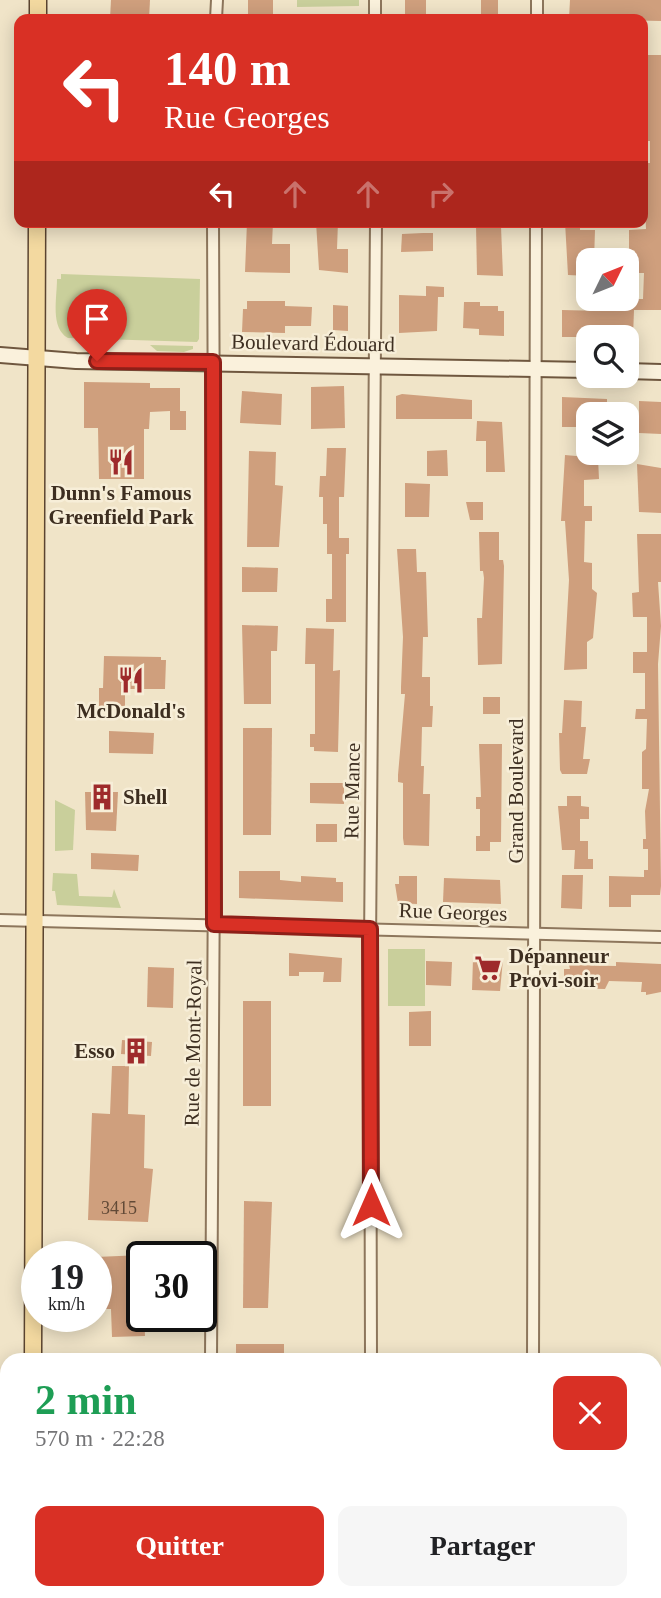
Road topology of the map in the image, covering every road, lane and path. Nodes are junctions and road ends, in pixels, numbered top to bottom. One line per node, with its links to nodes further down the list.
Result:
1 (37, 228): 6 (main road)
2 (213, 228): 7 (street, Rue de Mont-Royal)
3 (376, 228): 8 (street, Rue Mance)
4 (537, 228): 9 (street, Grand Boulevard)
5 (0, 355): 6 (street, Boulevard Édouard)
6 (37, 359): 7 (street, Boulevard Édouard); 14 (main road)
7 (213, 362): 8 (street, Boulevard Édouard); 15 (street, Rue de Mont-Royal)
8 (377, 366): 9 (street, Boulevard Édouard); 16 (street, Rue Mance)
9 (536, 369): 10 (street, Boulevard Édouard); 17 (street, Grand Boulevard)
10 (576, 370)
11 (639, 371): 12 (street)
12 (661, 372)
13 (0, 920): 14 (street, Rue Georges)
14 (35, 921): 15 (street, Rue Georges); 19 (main road)
15 (214, 924): 16 (street, Rue Georges); 20 (street, Rue de Mont-Royal)
16 (370, 929): 17 (street, Rue Georges); 21 (street, Rue Mance)
17 (534, 933): 18 (street, Rue Georges); 22 (street, Grand Boulevard)
18 (661, 937)
19 (33, 1353)
20 (211, 1353)
21 (371, 1353)
22 (533, 1353)

